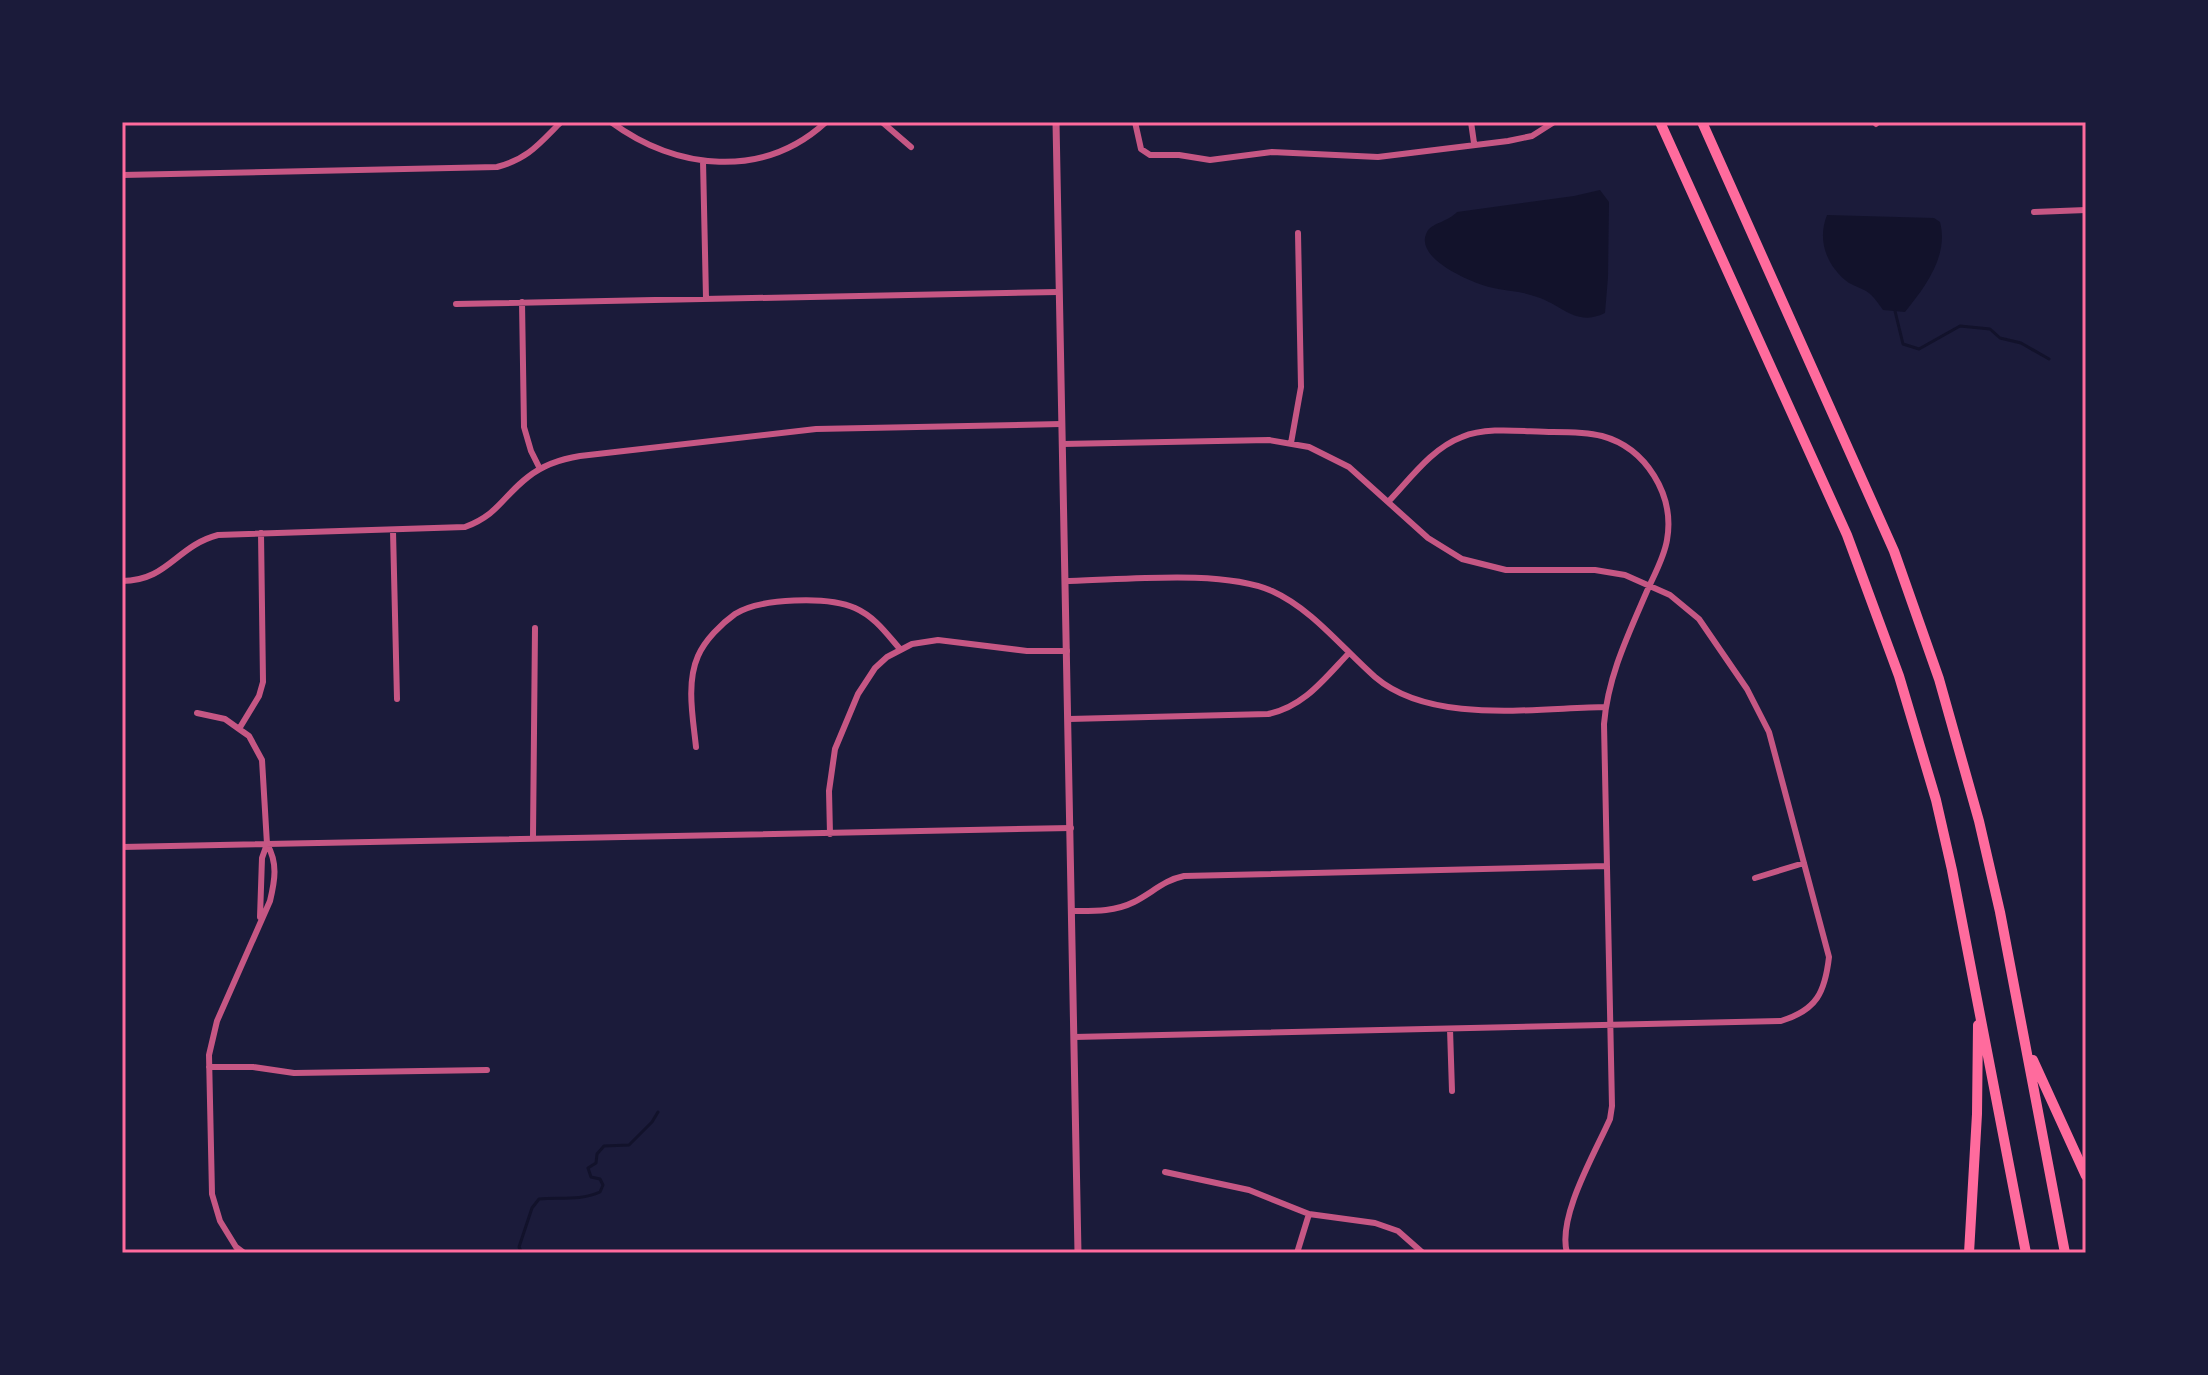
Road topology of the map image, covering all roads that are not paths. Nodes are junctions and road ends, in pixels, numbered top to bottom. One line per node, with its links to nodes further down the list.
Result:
1 (561, 122): 14 (street)
2 (611, 122): 13 (street)
3 (826, 122): 13 (street)
4 (882, 122): 12 (street)
5 (1056, 122): 18 (street)
6 (1135, 122): 11 (street)
7 (1471, 122): 11 (street)
8 (1554, 122): 11 (street)
9 (1660, 122): 52 (highway)
10 (1702, 122): 56 (highway)
11 (1474, 143)
12 (911, 147)
13 (703, 161): 19 (street)
14 (122, 175)
15 (2086, 210): 16 (street)
16 (2034, 212)
17 (1298, 233): 23 (street)
18 (1058, 292): 19 (street); 22 (street)
19 (706, 298): 20 (street)
20 (522, 302): 21 (street); 25 (street)
21 (456, 304)
22 (1061, 424): 24 (street); 25 (street)
23 (1291, 443): 24 (street); 26 (street)
24 (1062, 444): 30 (street)
25 (540, 469): 27 (street)
26 (1389, 501): 31 (street); 31 (street)
27 (393, 531): 28 (street); 36 (street)
28 (261, 533): 29 (street); 40 (street)
29 (122, 581)
30 (1066, 581): 34 (street); 35 (street)
31 (1650, 585): 37 (street); 47 (street)
32 (535, 628): 44 (street)
33 (900, 649): 34 (street); 41 (street); 43 (street)
34 (1067, 651): 39 (street)
35 (1349, 653): 37 (street); 39 (street)
36 (397, 699)
37 (1606, 707): 48 (street)
38 (197, 713): 40 (street)
39 (1069, 719): 42 (street)
40 (239, 729): 45 (street)
41 (696, 747)
42 (1071, 828): 43 (street); 50 (street)
43 (830, 834): 44 (street)
44 (533, 837): 45 (street)
45 (267, 844): 46 (street); 51 (street); 51 (street)
46 (122, 847)
47 (1804, 863): 49 (street); 53 (street)
48 (1607, 866): 50 (street); 53 (street)
49 (1755, 878)
50 (1072, 911): 55 (street)
51 (259, 926): 57 (street)
52 (1978, 1003): 68 (highway); 69 (highway)
53 (1611, 1026): 54 (street); 67 (street)
54 (1450, 1029): 55 (street); 59 (street)
55 (1074, 1037): 64 (street)
56 (2025, 1040): 61 (highway); 70 (highway)
57 (209, 1067): 58 (street); 63 (street)
58 (487, 1070)
59 (1452, 1091)
60 (1165, 1172): 62 (street)
61 (2086, 1176)
62 (1309, 1214): 65 (street); 66 (street)
63 (244, 1253)
64 (1078, 1253)
65 (1297, 1253)
66 (1423, 1253)
67 (1567, 1253)
68 (1969, 1253)
69 (2026, 1253)
70 (2065, 1253)

